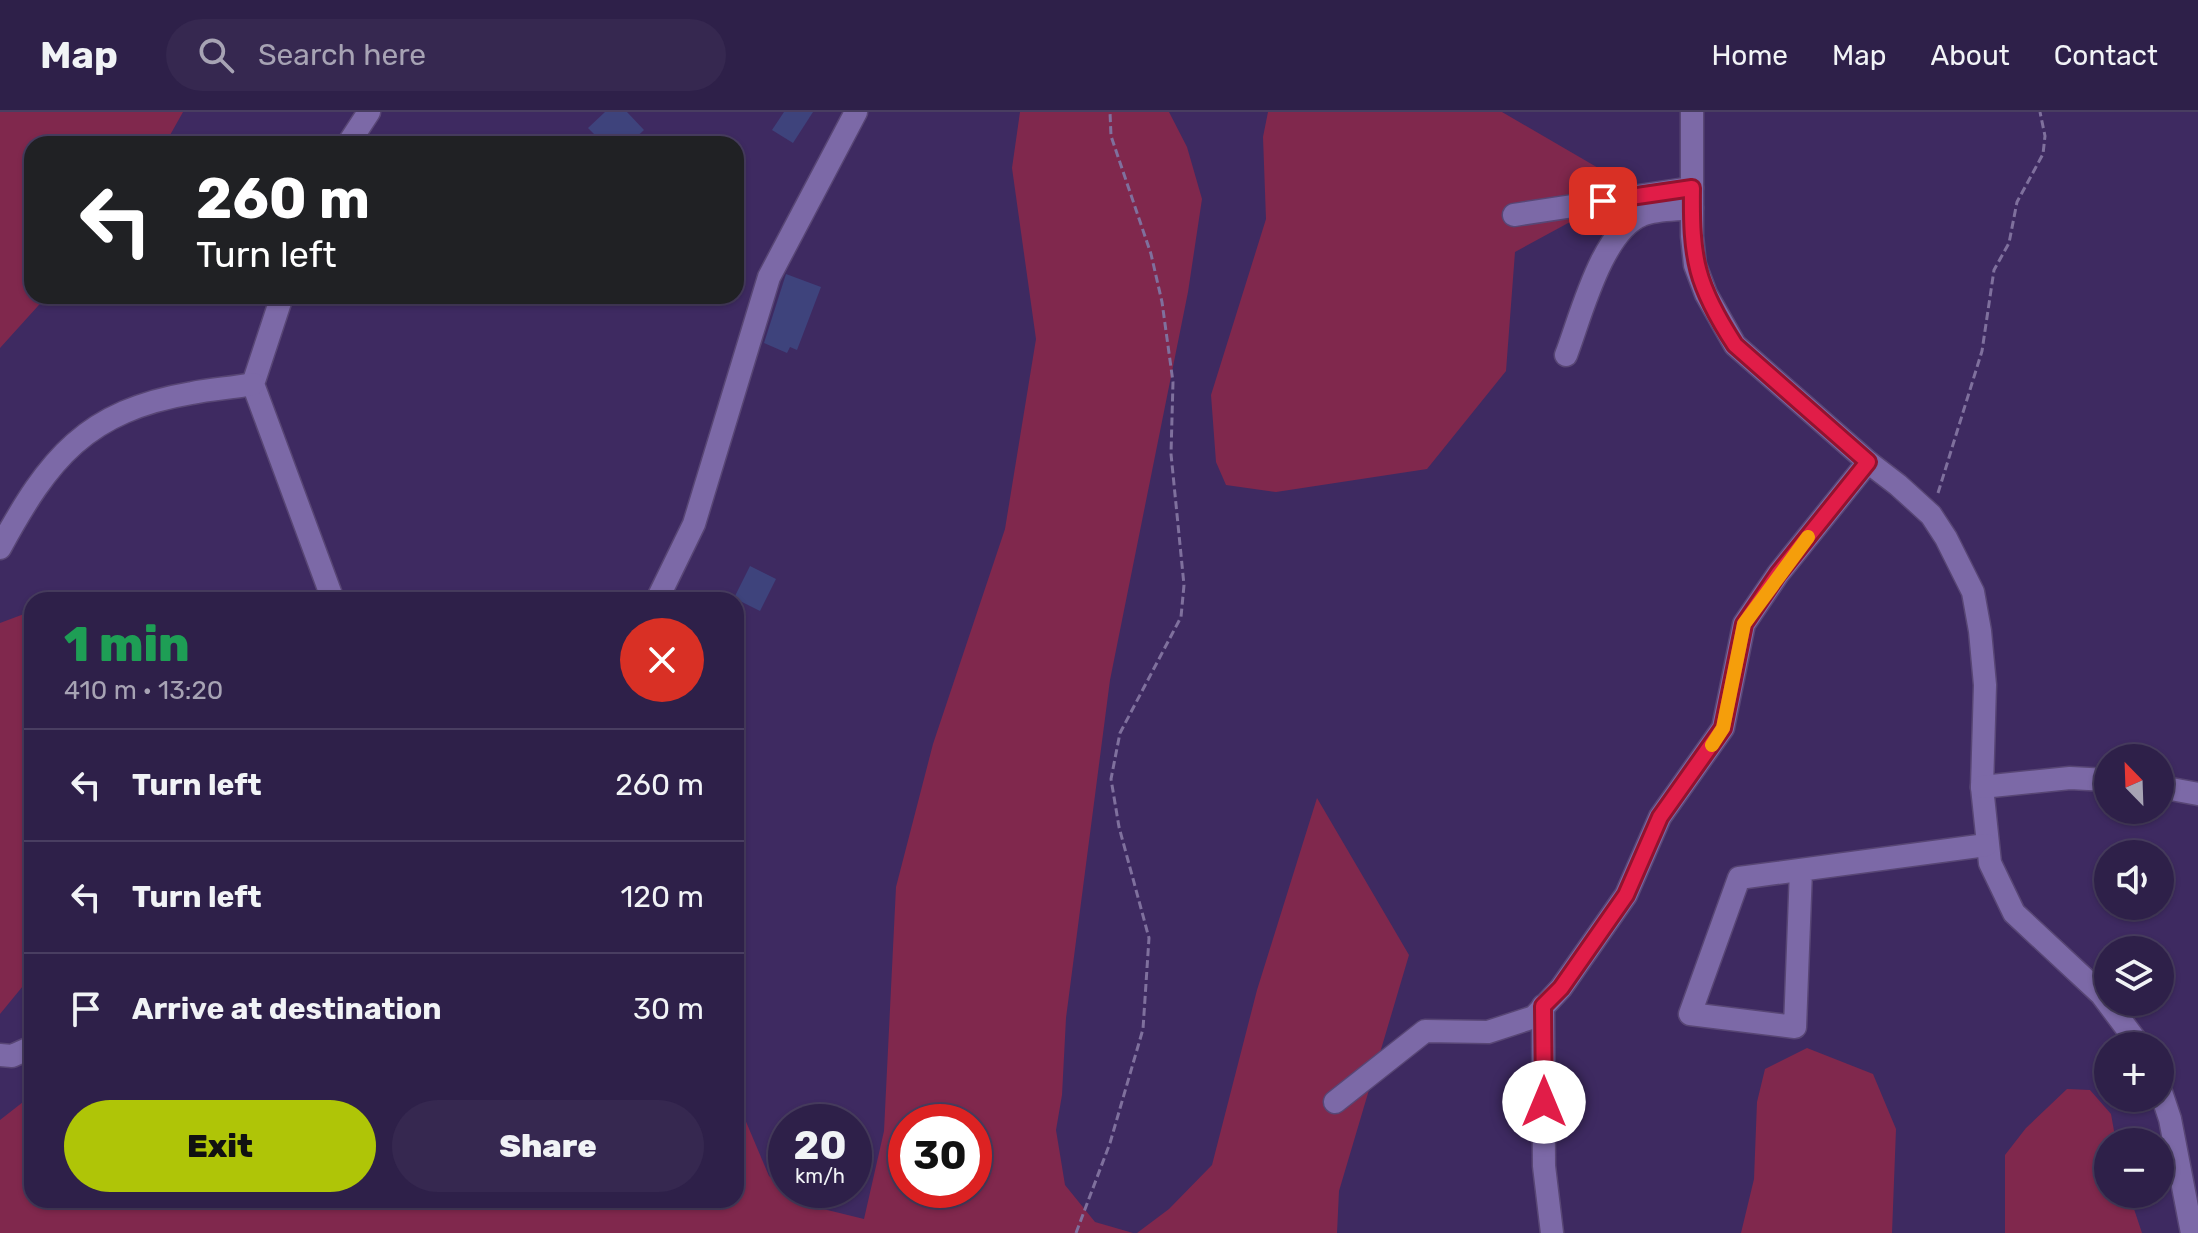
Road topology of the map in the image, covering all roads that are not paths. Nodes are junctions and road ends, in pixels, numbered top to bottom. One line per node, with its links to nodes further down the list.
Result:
1 (369, 112): 4 (street)
2 (856, 112): 13 (street)
3 (1692, 112): 5 (street)
4 (353, 136)
5 (1692, 198): 6 (street); 8 (street); 10 (street)
6 (1514, 215)
7 (279, 304): 9 (street)
8 (1566, 355)
9 (253, 384): 11 (street); 12 (street)
10 (1868, 462): 15 (street); 20 (street)
11 (0, 548)
12 (330, 592)
13 (661, 592)
14 (2094, 779): 15 (street)
15 (1982, 787): 18 (street)
16 (2174, 790): 17 (street)
17 (2198, 794)
18 (1986, 845): 19 (street); 21 (street)
19 (1801, 870): 19 (street)
20 (1543, 1006): 24 (street); 26 (street)
21 (2130, 1032)
22 (24, 1051): 23 (street)
23 (0, 1055)
24 (1335, 1102)
25 (2168, 1112): 27 (street)
26 (1552, 1233)
27 (2192, 1233)

